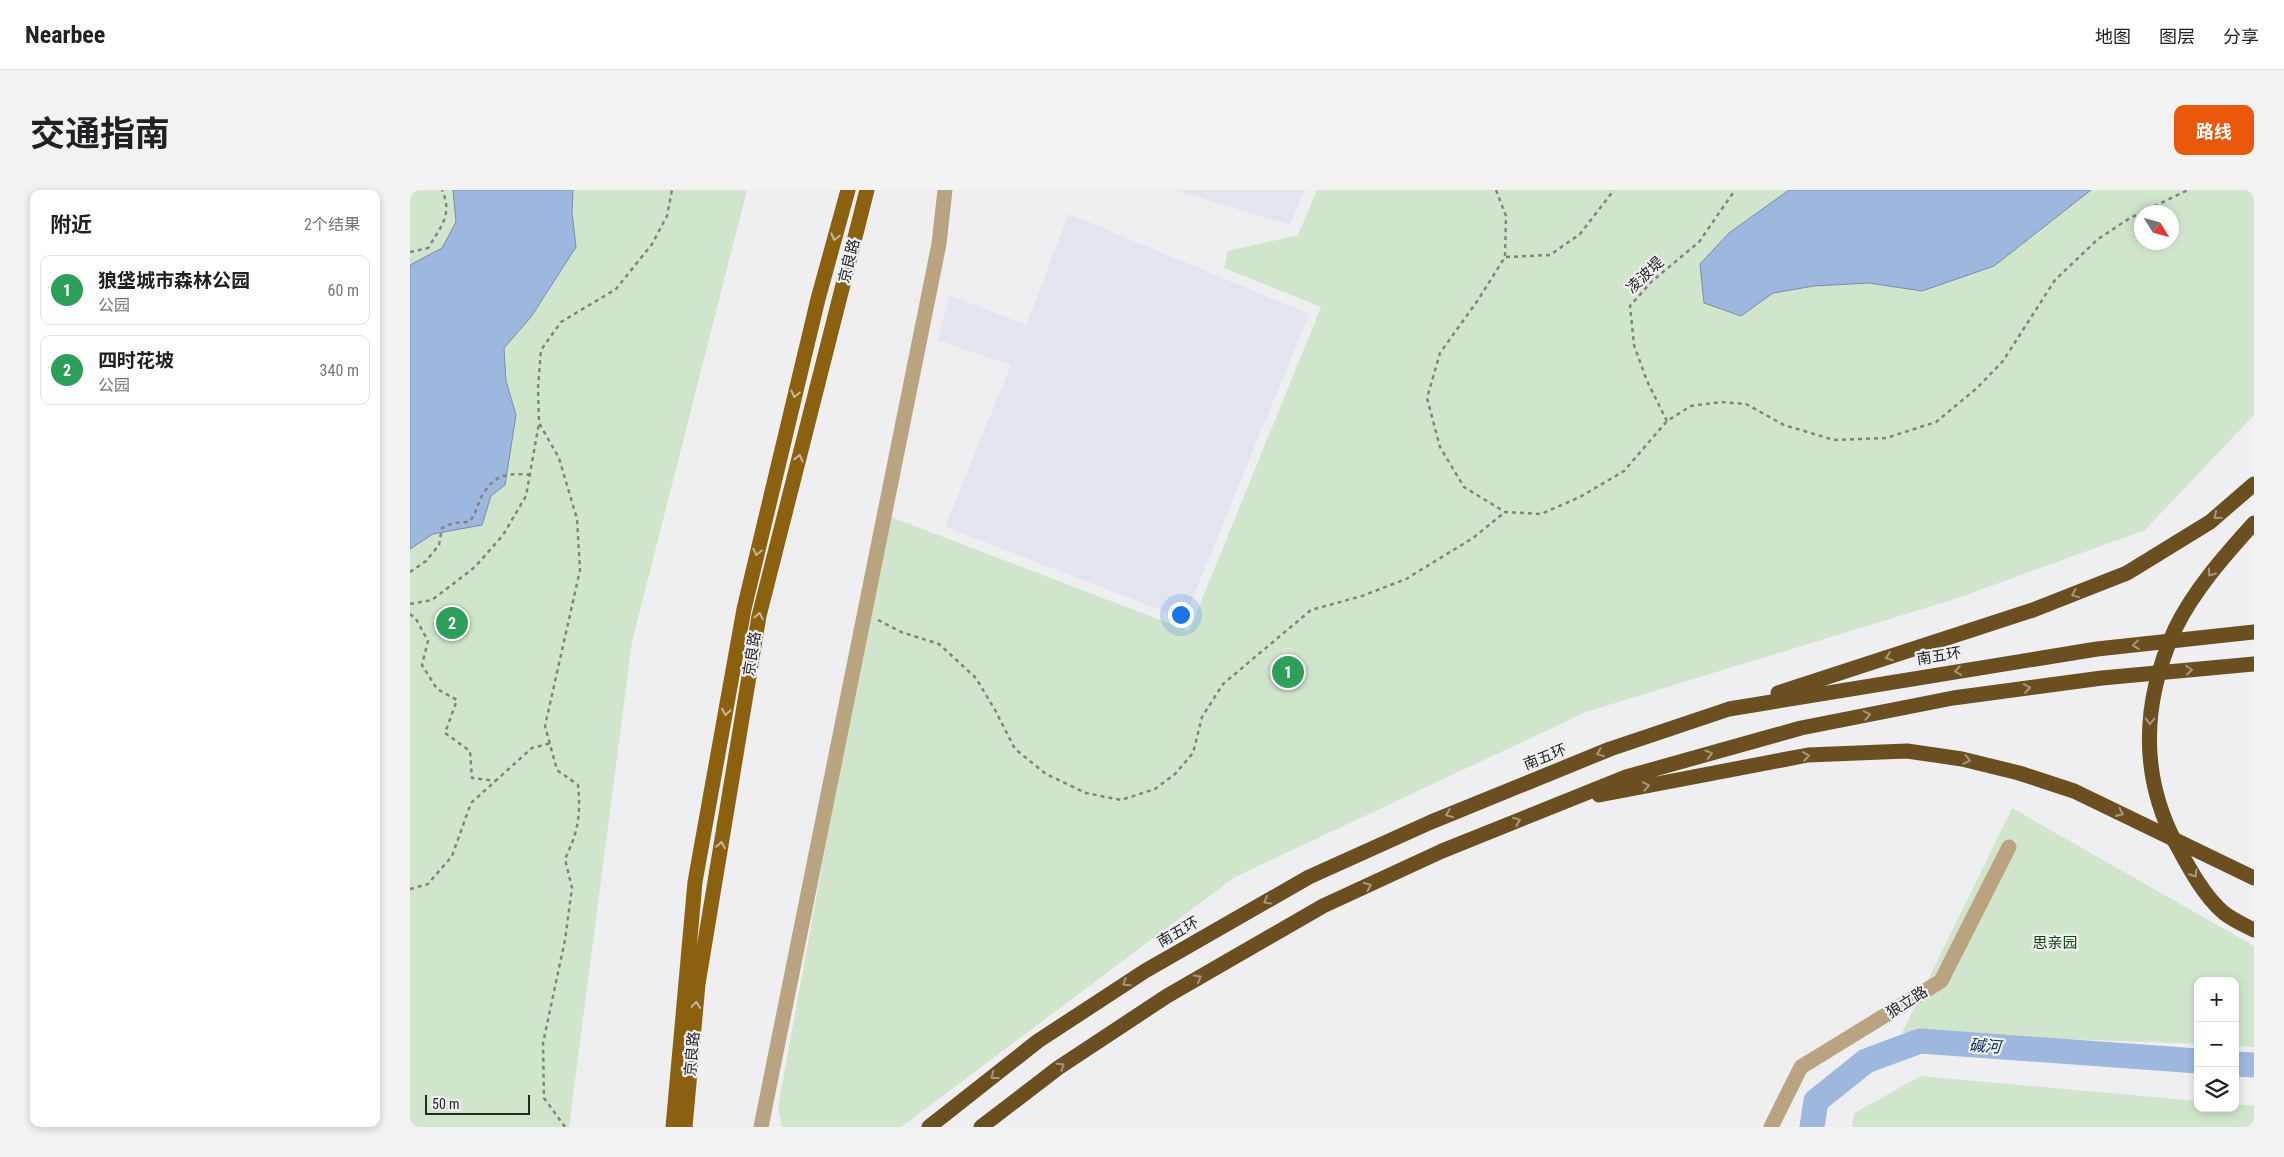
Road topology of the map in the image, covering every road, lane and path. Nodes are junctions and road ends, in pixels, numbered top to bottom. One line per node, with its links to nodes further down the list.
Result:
1 (442, 190): 10 (path)
2 (672, 190): 13 (path)
3 (848, 190): 32 (main road, 京良路, one-way to 32)
4 (868, 190): 32 (main road, 京良路, one-way to 4)
5 (945, 190): 20 (street)
6 (1496, 190): 11 (path)
7 (1614, 190): 11 (path)
8 (1735, 190): 12 (path, 凌波堤)
9 (2188, 190): 12 (path)
10 (410, 252)
11 (1505, 257): 16 (path)
12 (1667, 421): 16 (path)
13 (539, 423): 14 (path); 25 (path)
14 (531, 475): 18 (path); 19 (path)
15 (2254, 484): 24 (highway, one-way to 24)
16 (1505, 512): 20 (path)
17 (2254, 523): 31 (highway, one-way to 31, bridge)
18 (410, 572)
19 (410, 604)
20 (864, 613): 36 (street)
21 (410, 614): 26 (path)
22 (2254, 632): 24 (highway, 南五环, one-way to 24)
23 (2254, 664): 27 (highway, one-way to 23)
24 (1729, 709): 37 (highway, 南五环, one-way to 37)
25 (551, 743): 26 (path); 33 (path)
26 (496, 781): 30 (path)
27 (1564, 802): 29 (highway, one-way to 29); 38 (highway, one-way to 27)
28 (2009, 847): 39 (street, 狼立路)
29 (2254, 878)
30 (410, 889)
31 (2254, 930)
32 (682, 1107): 34 (main road, 京良路); 35 (main road, 京良路)
33 (565, 1127)
34 (673, 1127)
35 (685, 1127)
36 (761, 1127)
37 (929, 1127)
38 (981, 1127)
39 (1771, 1127)

